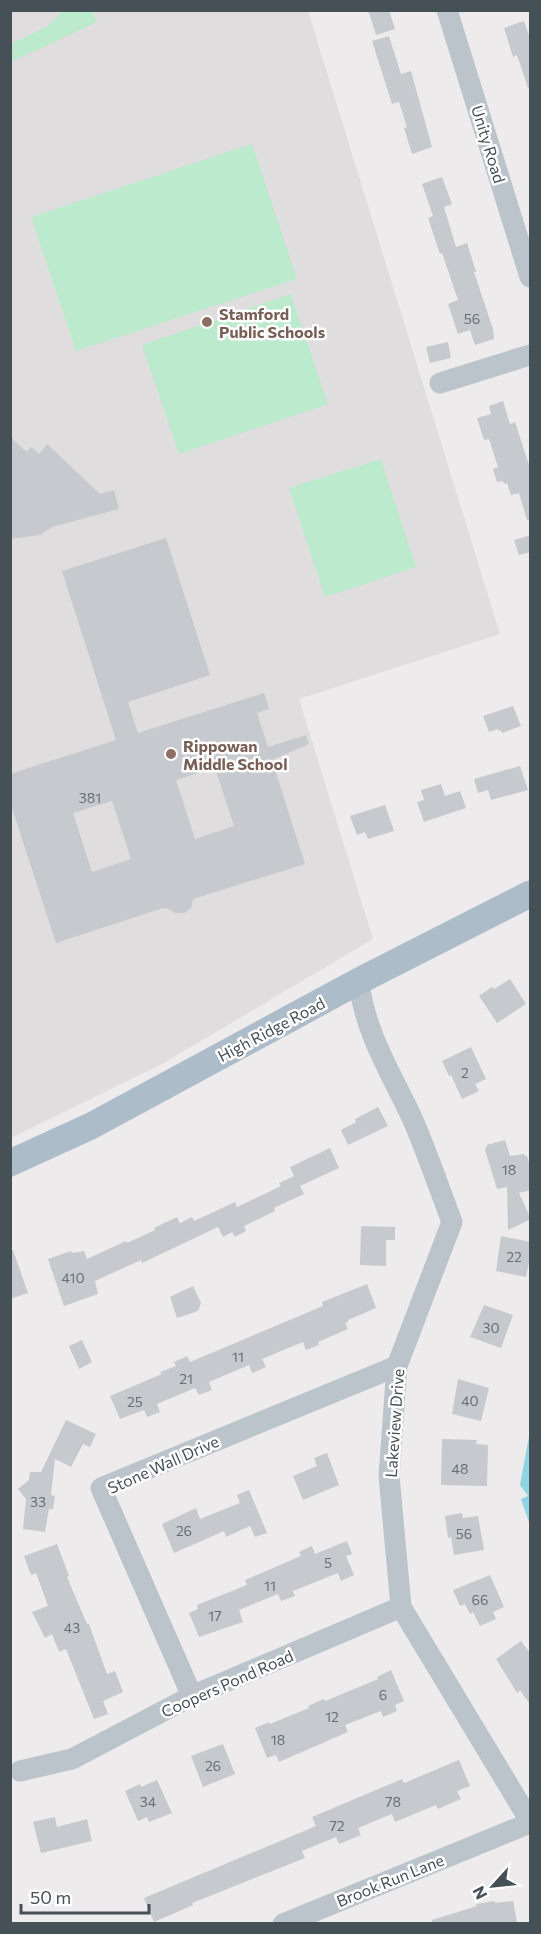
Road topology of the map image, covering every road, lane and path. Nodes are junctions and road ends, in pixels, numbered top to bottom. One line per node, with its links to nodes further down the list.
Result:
1 (447, 10): 2 (street, Unity Road)
2 (531, 277)
3 (531, 355): 4 (street)
4 (440, 383)
5 (531, 894): 6 (main road, High Ridge Road)
6 (360, 981): 7 (main road, High Ridge Road); 8 (street, Lakeview Drive)
7 (10, 1163)
8 (397, 1366): 9 (street, Lakeview Drive); 10 (street, Stone Wall Drive)
9 (401, 1607): 10 (street, Coopers Pond Road); 12 (street, Lakeview Drive)
10 (192, 1696): 11 (street, Coopers Pond Road)
11 (20, 1771)
12 (531, 1822): 13 (street, Brook Run Lane)
13 (283, 1923)

